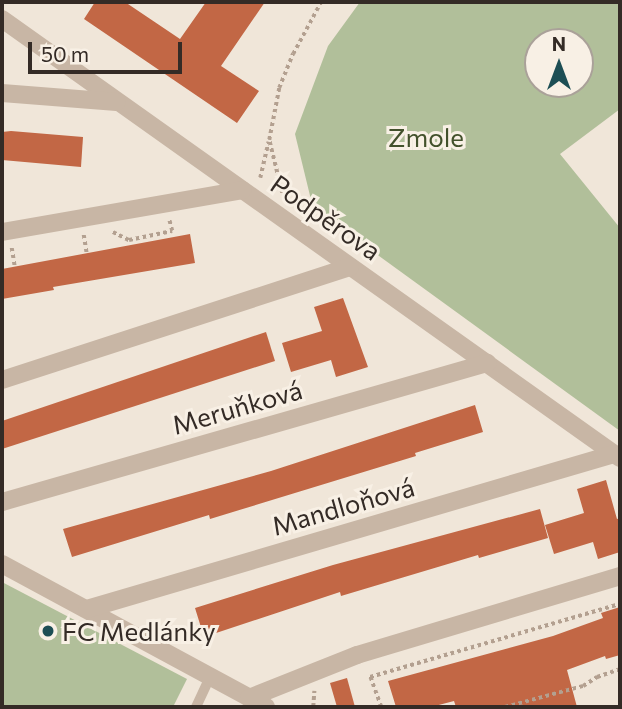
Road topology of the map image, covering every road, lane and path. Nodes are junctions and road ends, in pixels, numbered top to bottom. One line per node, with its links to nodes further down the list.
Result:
1 (321, 2): 5 (path)
2 (2, 19): 4 (street, Podpěrova)
3 (2, 93): 4 (street)
4 (117, 102): 6 (street, Podpěrova)
5 (269, 140): 6 (path); 8 (path)
6 (250, 187): 8 (street, Podpěrova); 10 (street)
7 (168, 215): 9 (path)
8 (297, 229): 14 (street, Podpěrova)
9 (111, 231)
10 (6, 237): 13 (path)
11 (85, 242): 12 (path)
12 (88, 253)
13 (15, 267)
14 (350, 267): 15 (street, Podpěrova); 16 (street)
15 (487, 363): 17 (street, Podpěrova); 18 (street, Meruňková)
16 (2, 380)
17 (617, 456): 22 (street, Mandloňová)
18 (2, 502)
19 (2, 564): 22 (street)
20 (620, 576): 25 (street)
21 (620, 604): 28 (path)
22 (87, 609): 24 (street)
23 (620, 669): 29 (path)
24 (210, 677): 25 (street); 26 (lane)
25 (249, 698): 27 (street)
26 (196, 707)
27 (266, 707)
28 (381, 707)
29 (506, 707)

